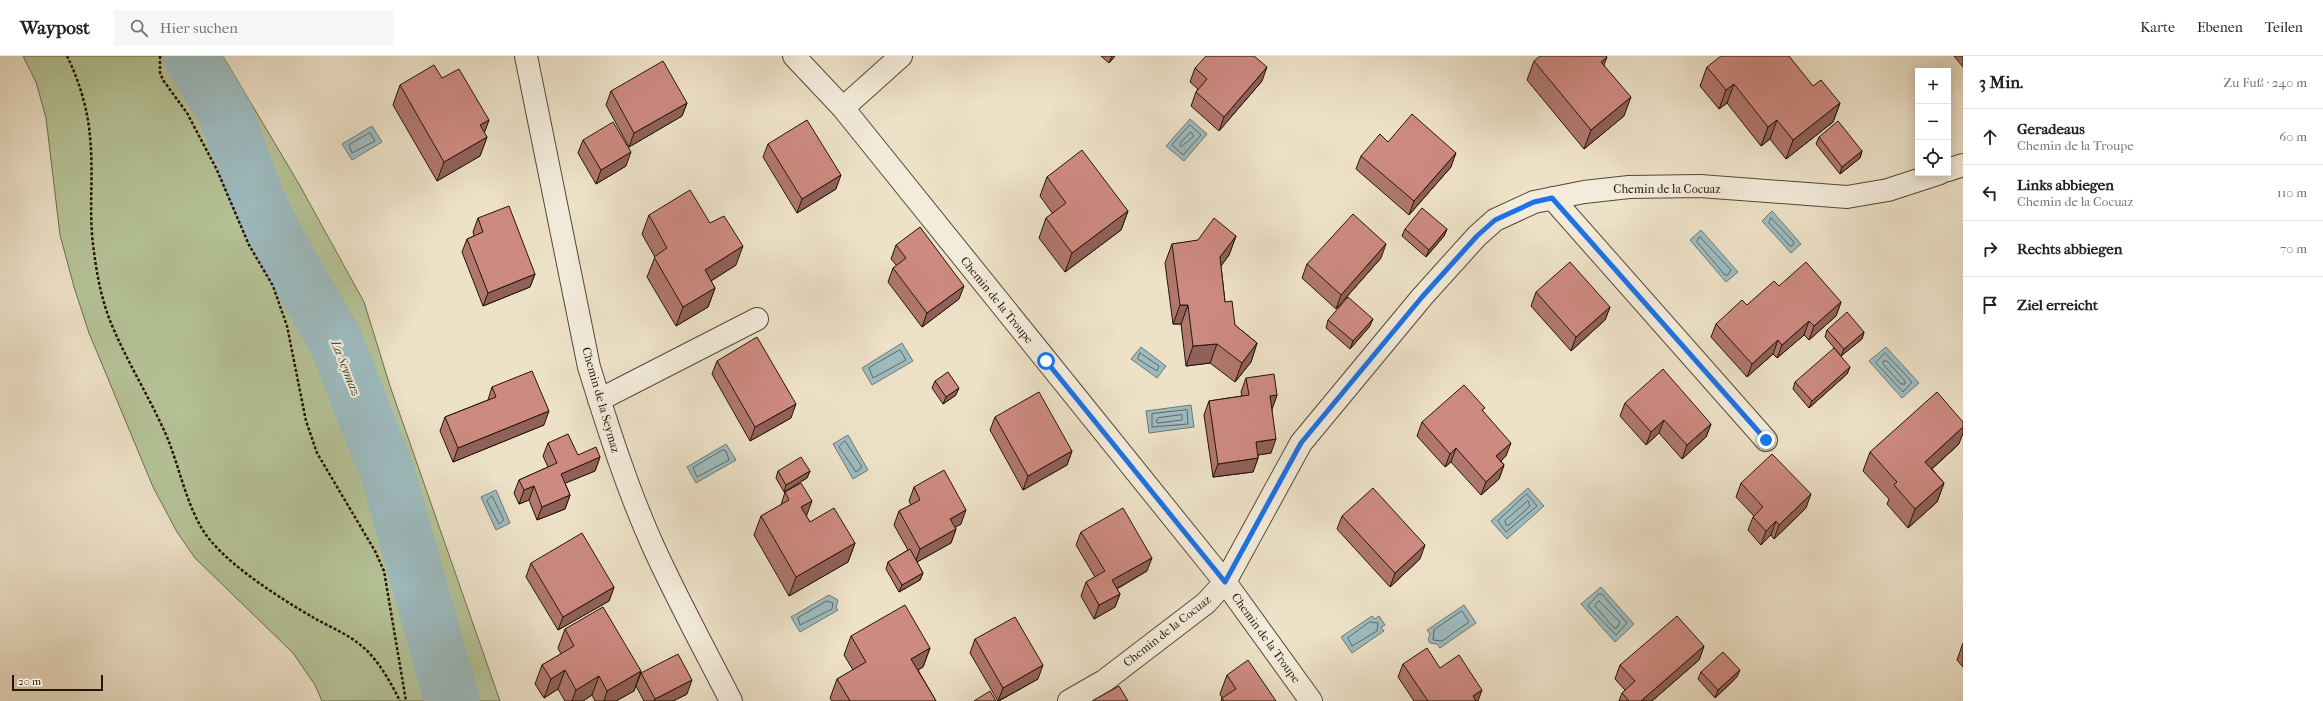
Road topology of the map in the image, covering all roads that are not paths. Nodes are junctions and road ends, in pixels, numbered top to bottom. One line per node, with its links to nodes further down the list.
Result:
1 (526, 56): 10 (street, Chemin de la Seymaz)
2 (794, 56): 4 (street, Chemin de la Troupe)
3 (901, 56): 4 (street)
4 (843, 108): 12 (street, Chemin de la Troupe)
5 (1963, 165): 6 (street)
6 (1951, 169)
7 (1931, 176): 8 (street, Chemin de la Cocuaz)
8 (1552, 198): 11 (street); 12 (street, Chemin de la Cocuaz)
9 (756, 319): 10 (street)
10 (599, 400): 13 (street, Chemin de la Seymaz)
11 (1766, 440)
12 (1225, 582): 14 (street, Chemin de la Cocuaz); 15 (street, Chemin de la Troupe)
13 (731, 701)
14 (1069, 701)
15 (1311, 701)

